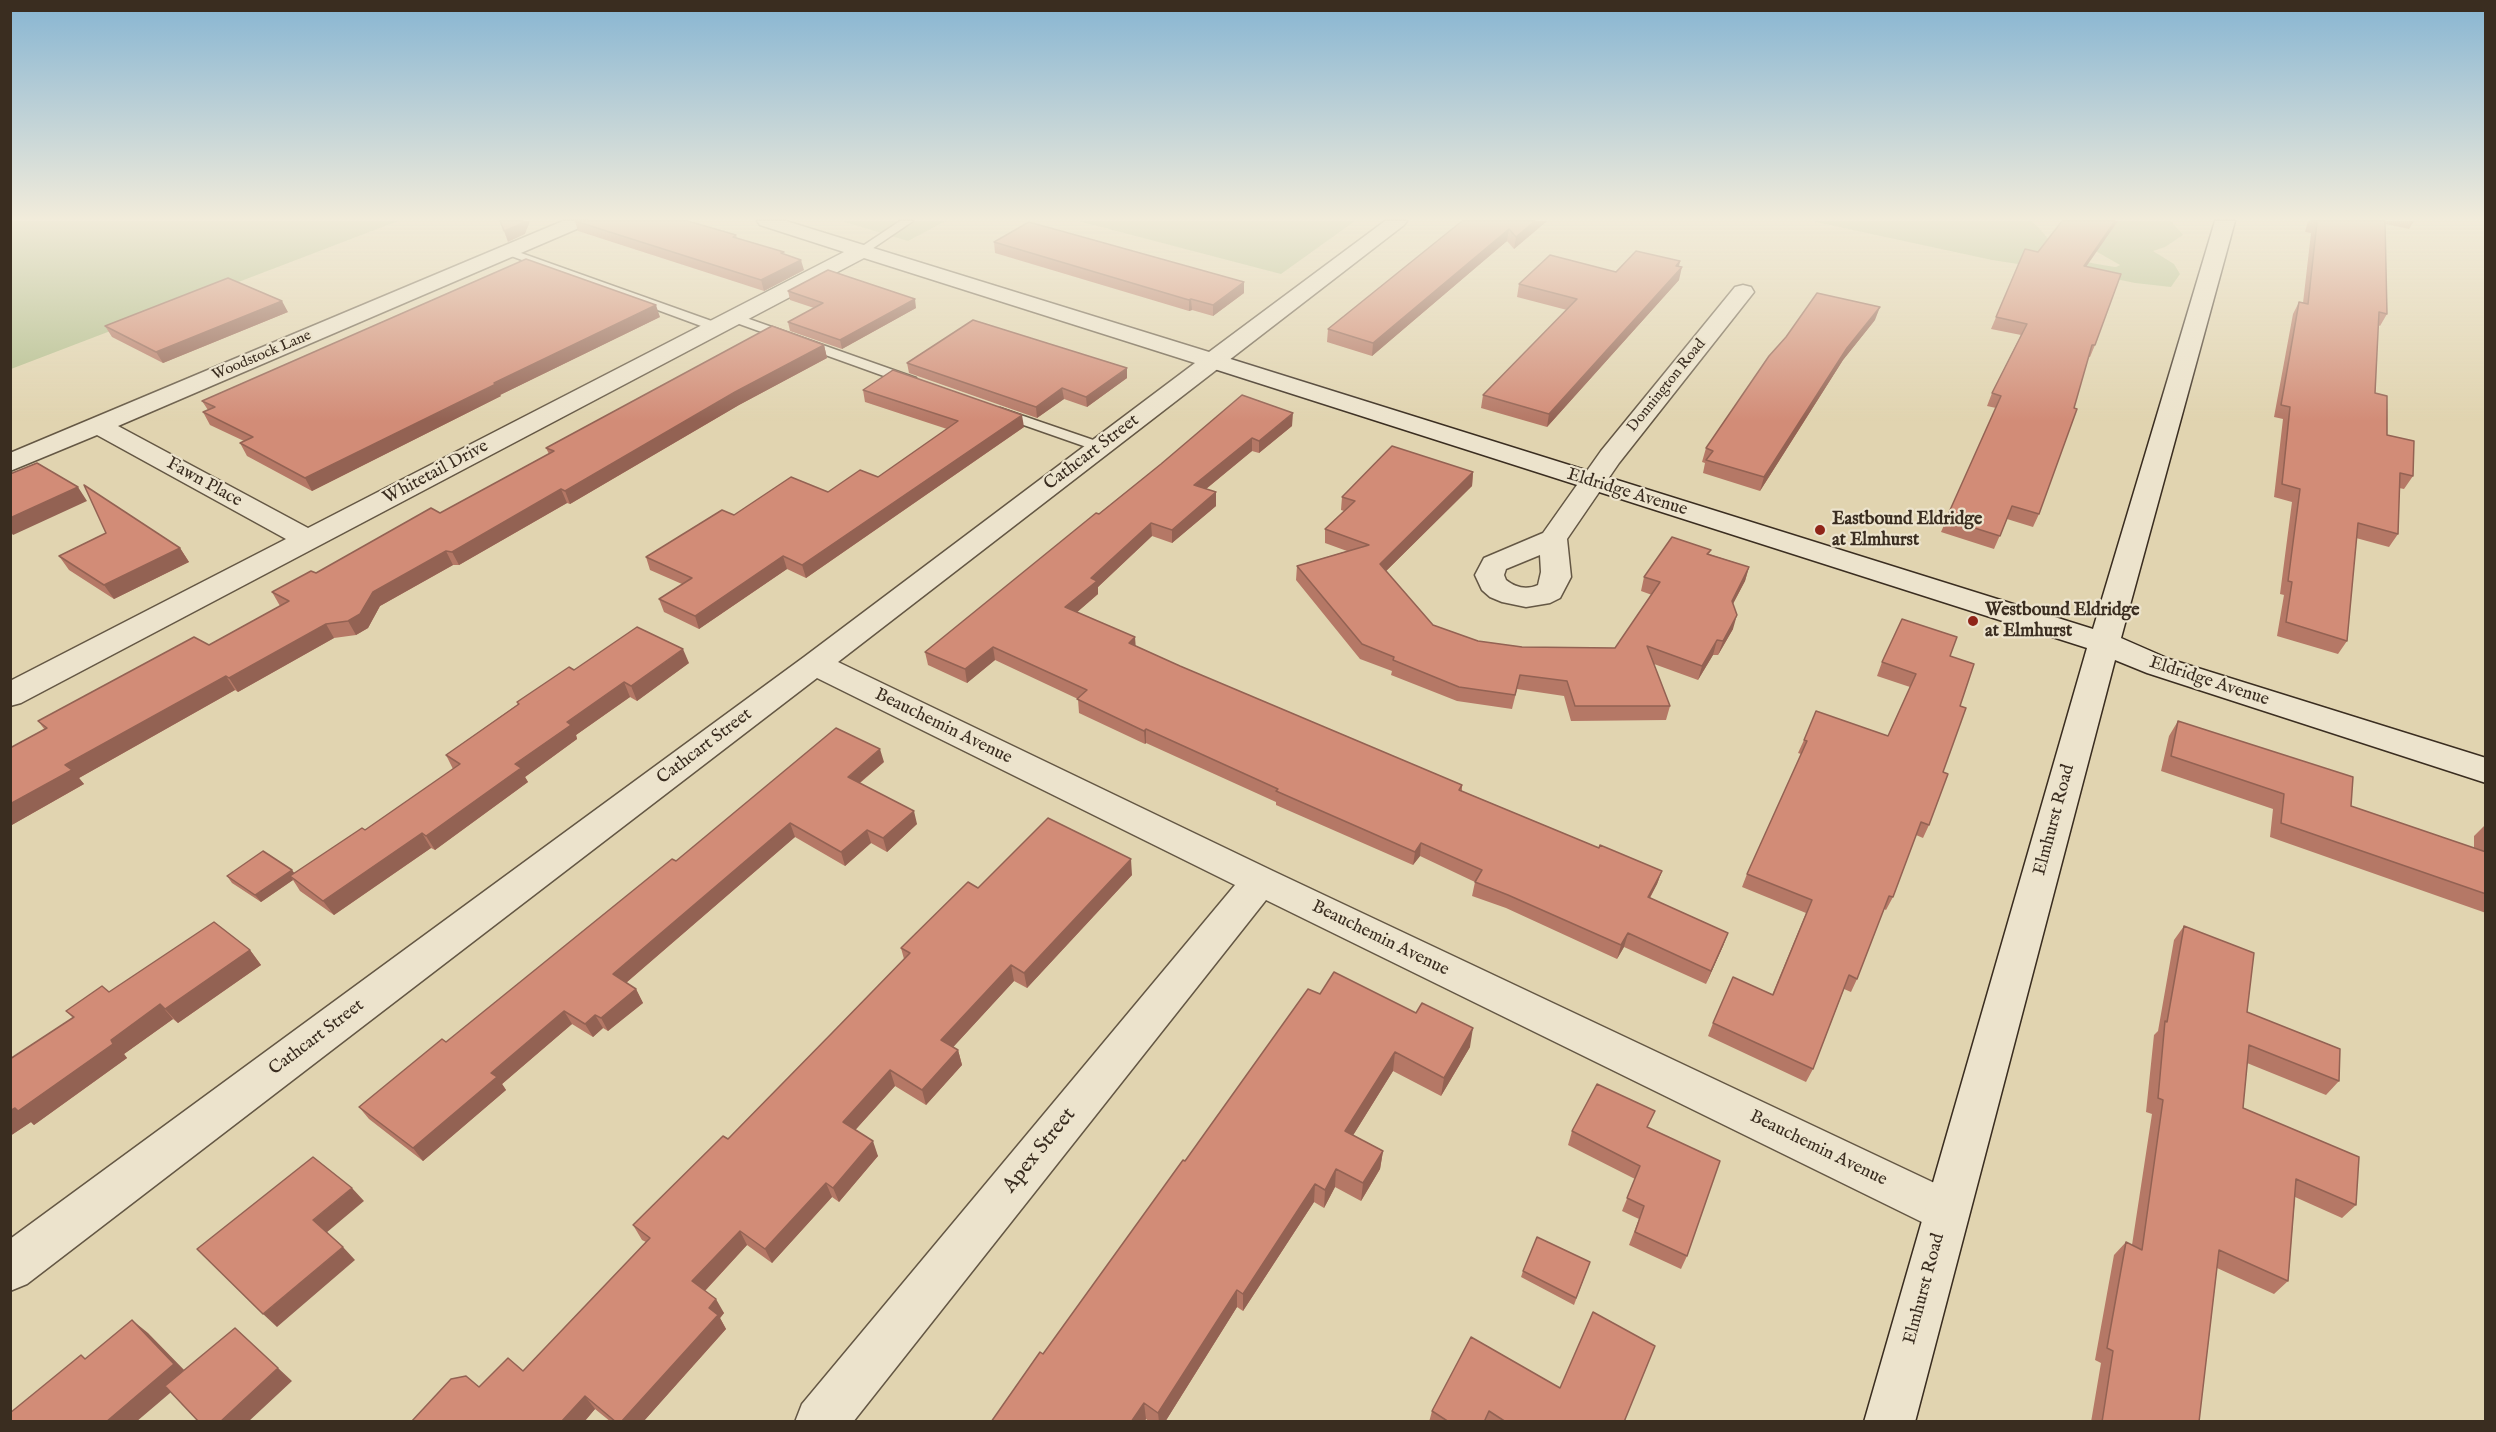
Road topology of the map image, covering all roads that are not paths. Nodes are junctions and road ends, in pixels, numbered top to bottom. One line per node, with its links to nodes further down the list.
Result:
1 (421, 288): 12 (street, Woodstock Lane)
2 (621, 288): 8 (lane)
3 (791, 288): 8 (street, Whitetail Drive)
4 (980, 288): 9 (street, Eldridge Avenue)
5 (1308, 288): 9 (street, Cathcart Street)
6 (2206, 288): 18 (street, Elmhurst Road)
7 (1743, 292): 15 (street, Donnington Road)
8 (726, 322): 10 (lane); 17 (street, Whitetail Drive)
9 (1213, 361): 13 (street, Cathcart Street); 15 (street, Eldridge Avenue)
10 (922, 384)
11 (987, 408): 13 (lane)
12 (99, 426): 14 (street, Woodstock Lane); 17 (street, Fawn Place)
13 (1100, 447): 19 (street, Cathcart Street)
14 (10, 463)
15 (1591, 482): 16 (street, Donnington Road); 18 (street, Eldridge Avenue)
16 (1553, 539)
17 (309, 540): 20 (street, Whitetail Drive)
18 (2104, 643): 21 (street, Eldridge Avenue); 23 (street, Elmhurst Road)
19 (815, 664): 22 (street, Beauchemin Avenue); 24 (street, Cathcart Street)
20 (10, 695)
21 (2486, 771)
22 (1260, 881): 23 (street, Beauchemin Avenue); 25 (street, Apex Street)
23 (1947, 1210): 26 (street, Elmhurst Road)
24 (10, 1268)
25 (820, 1422)
26 (1889, 1422)

